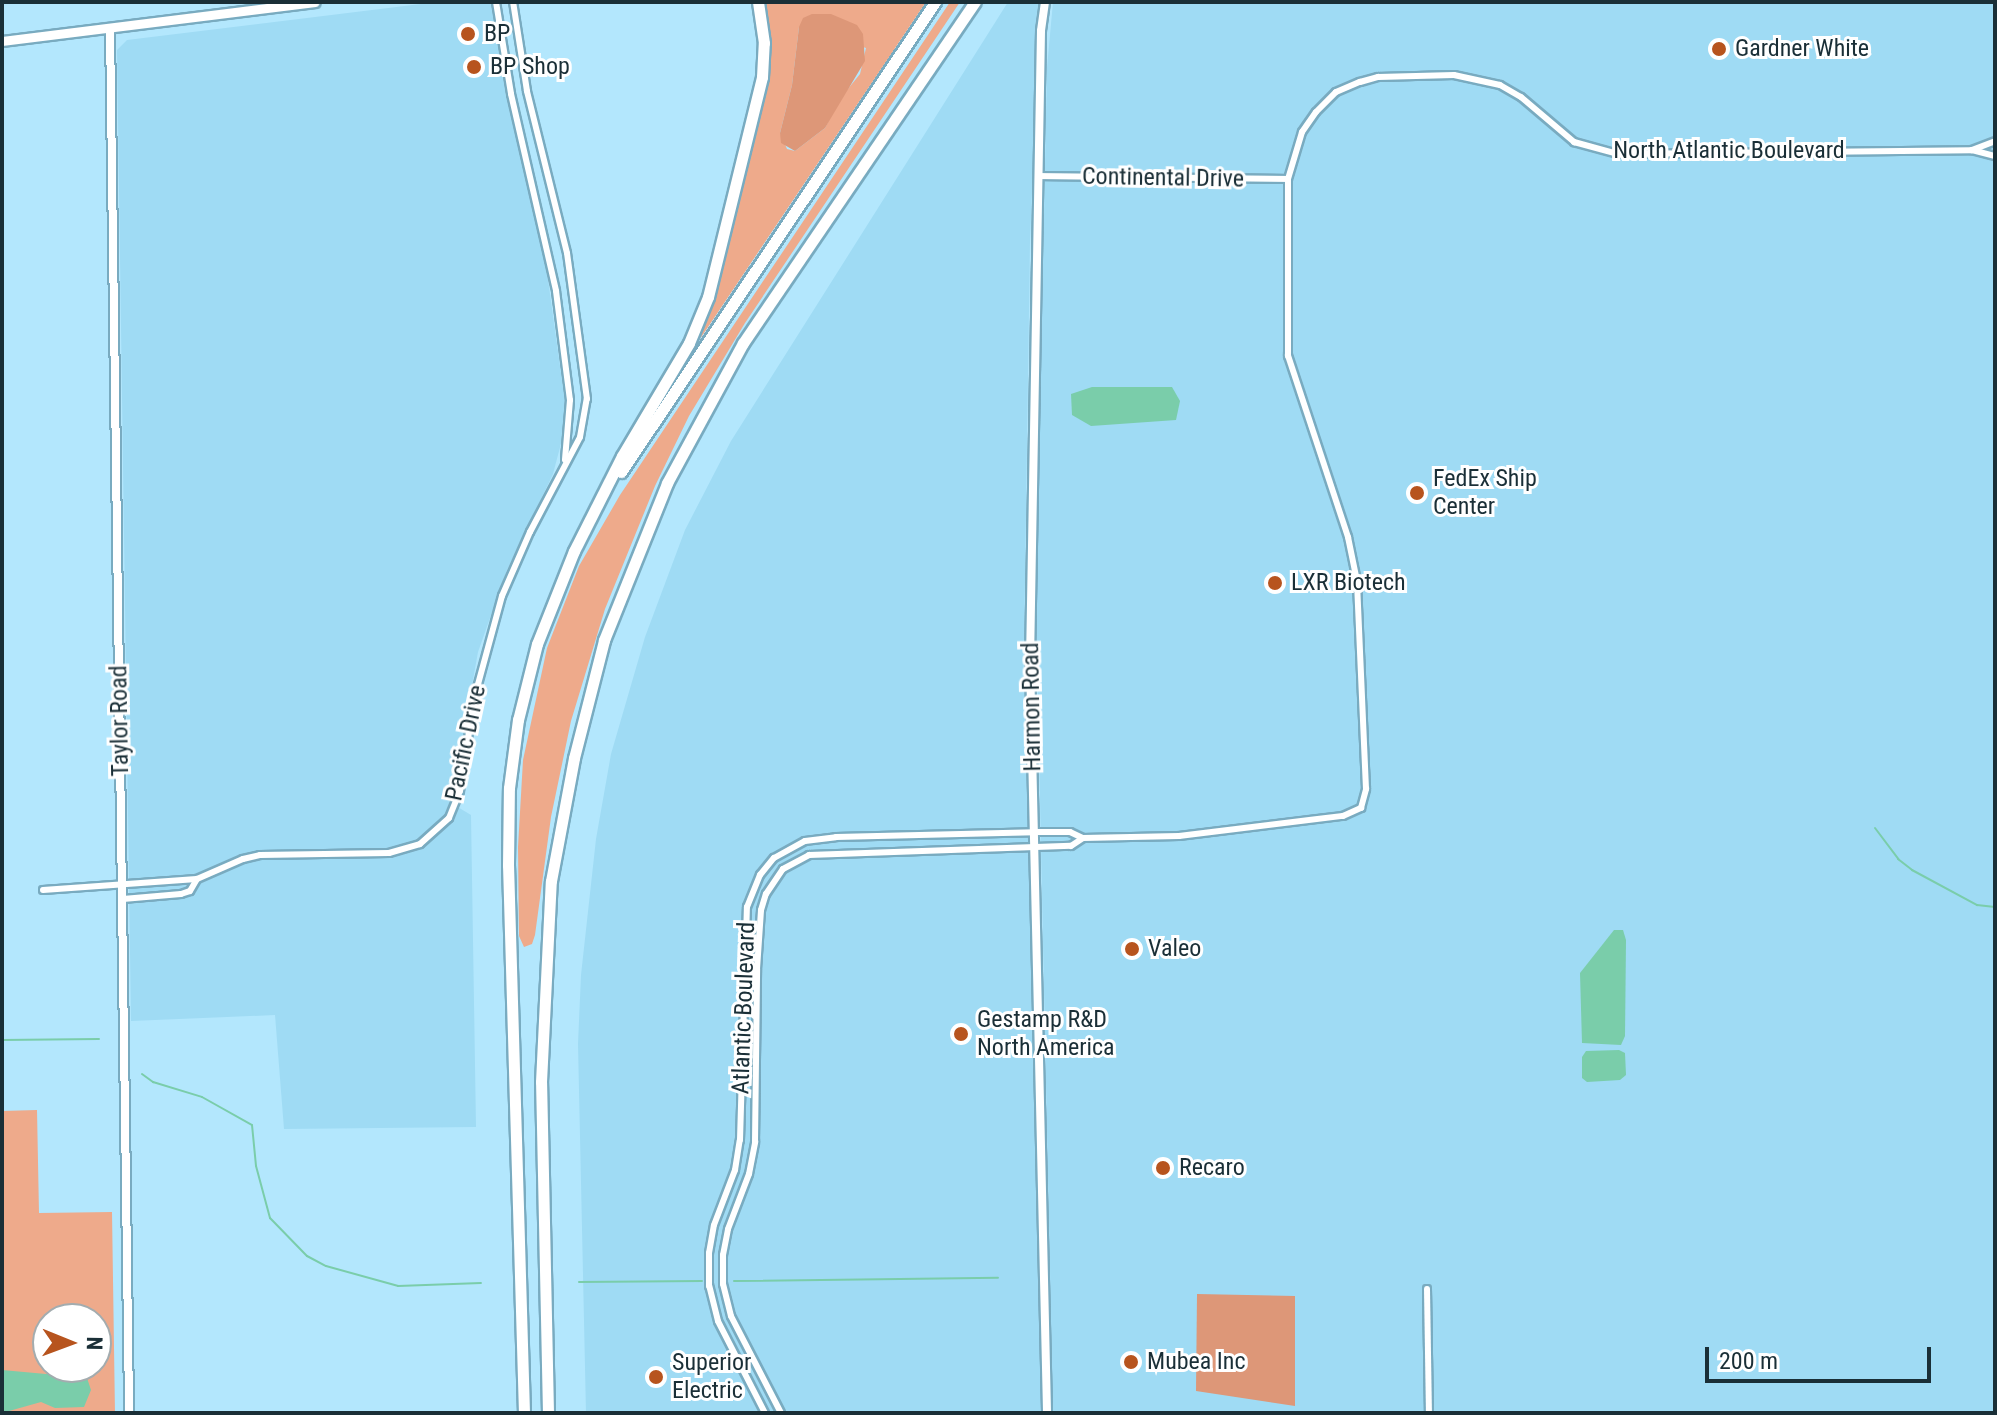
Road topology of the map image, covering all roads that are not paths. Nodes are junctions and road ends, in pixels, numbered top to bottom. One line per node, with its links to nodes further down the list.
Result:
1 (315, 2): 8 (main road)
2 (496, 2): 11 (street, Pacific Drive)
3 (513, 2): 10 (street, Pacific Drive)
4 (758, 2): 20 (highway)
5 (935, 2): 20 (highway)
6 (975, 2): 31 (highway)
7 (1045, 2): 15 (street, Harmon Road)
8 (110, 28): 9 (main road); 25 (street, Taylor Road)
9 (2, 41)
10 (526, 85): 11 (street); 17 (street, Pacific Drive)
11 (510, 87): 18 (street, Pacific Drive)
12 (1995, 141): 13 (street, North Atlantic Boulevard)
13 (1972, 150): 14 (street, North Atlantic Boulevard); 16 (street, North Atlantic Boulevard)
14 (1995, 156)
15 (1038, 176): 16 (street, Continental Drive); 21 (street, Harmon Road)
16 (1288, 179): 22 (street, North Atlantic Boulevard)
17 (559, 223): 18 (street); 19 (street, Pacific Drive)
18 (544, 227): 19 (street, Pacific Drive)
19 (565, 464): 24 (street, Pacific Drive)
20 (607, 492): 30 (highway)
21 (1034, 832): 22 (street, North Atlantic Boulevard); 23 (street, Harmon Road); 32 (street, Atlantic Boulevard)
22 (1083, 838): 23 (street, North Atlantic Boulevard)
23 (1034, 846): 33 (street, Atlantic Boulevard); 34 (street, Harmon Road)
24 (197, 879): 25 (street, Pacific Drive); 27 (street, Pacific Drive)
25 (123, 885): 26 (street, Pacific Drive); 27 (street, Taylor Road)
26 (43, 890)
27 (123, 899): 29 (street, Taylor Road)
28 (1427, 1289): 35 (street)
29 (129, 1413)
30 (524, 1413)
31 (548, 1413)
32 (765, 1413)
33 (781, 1413)
34 (1047, 1413)
35 (1429, 1413)

